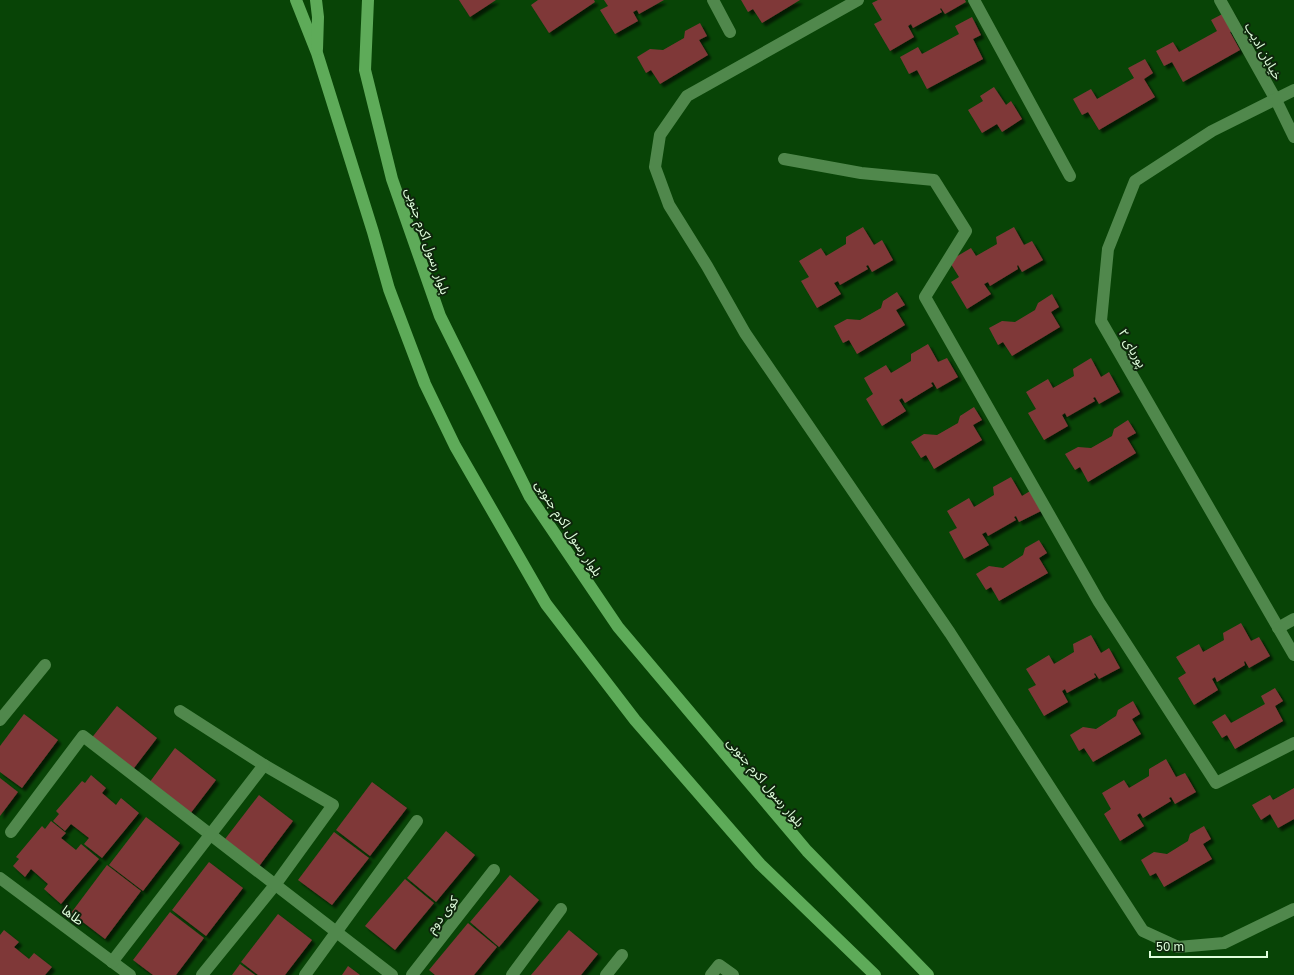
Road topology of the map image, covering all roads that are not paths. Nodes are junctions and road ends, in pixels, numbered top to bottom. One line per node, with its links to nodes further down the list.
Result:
1 (296, 0): 9 (main road)
2 (316, 0): 9 (main road)
3 (368, 0): 44 (main road, بلوار رسول اکرم جنوبی)
4 (713, 0): 8 (street)
5 (858, 0): 29 (street)
6 (974, 0): 14 (street)
7 (1220, 0): 11 (street, خیابان ادیب)
8 (730, 32)
9 (317, 53): 43 (main road)
10 (1294, 90): 11 (street, پوریای ۲)
11 (1276, 100): 12 (street, خیابان ادیب); 16 (street, پوریای ۲)
12 (1294, 137)
13 (784, 159): 21 (street)
14 (1070, 176)
15 (1294, 619): 16 (street)
16 (1278, 628): 17 (street, پوریای ۲)
17 (1294, 655)
18 (45, 665): 20 (street)
19 (180, 711): 22 (street)
20 (0, 720)
21 (1294, 743)
22 (264, 765): 25 (street); 28 (street)
23 (417, 821): 31 (street)
24 (11, 832): 25 (street)
25 (210, 834): 28 (street); 33 (street)
26 (494, 870): 38 (street, کوی دوم)
27 (0, 878): 33 (street, طاها)
28 (275, 885): 31 (street); 35 (street)
29 (1294, 908)
30 (561, 909): 39 (street)
31 (337, 932): 36 (street); 37 (street)
32 (622, 955): 40 (street)
33 (112, 962): 34 (street, طاها)
34 (125, 974)
35 (202, 975)
36 (305, 975)
37 (392, 975)
38 (412, 975)
39 (512, 975)
40 (606, 975)
41 (711, 975): 42 (street)
42 (733, 975)
43 (874, 975)
44 (928, 975)

